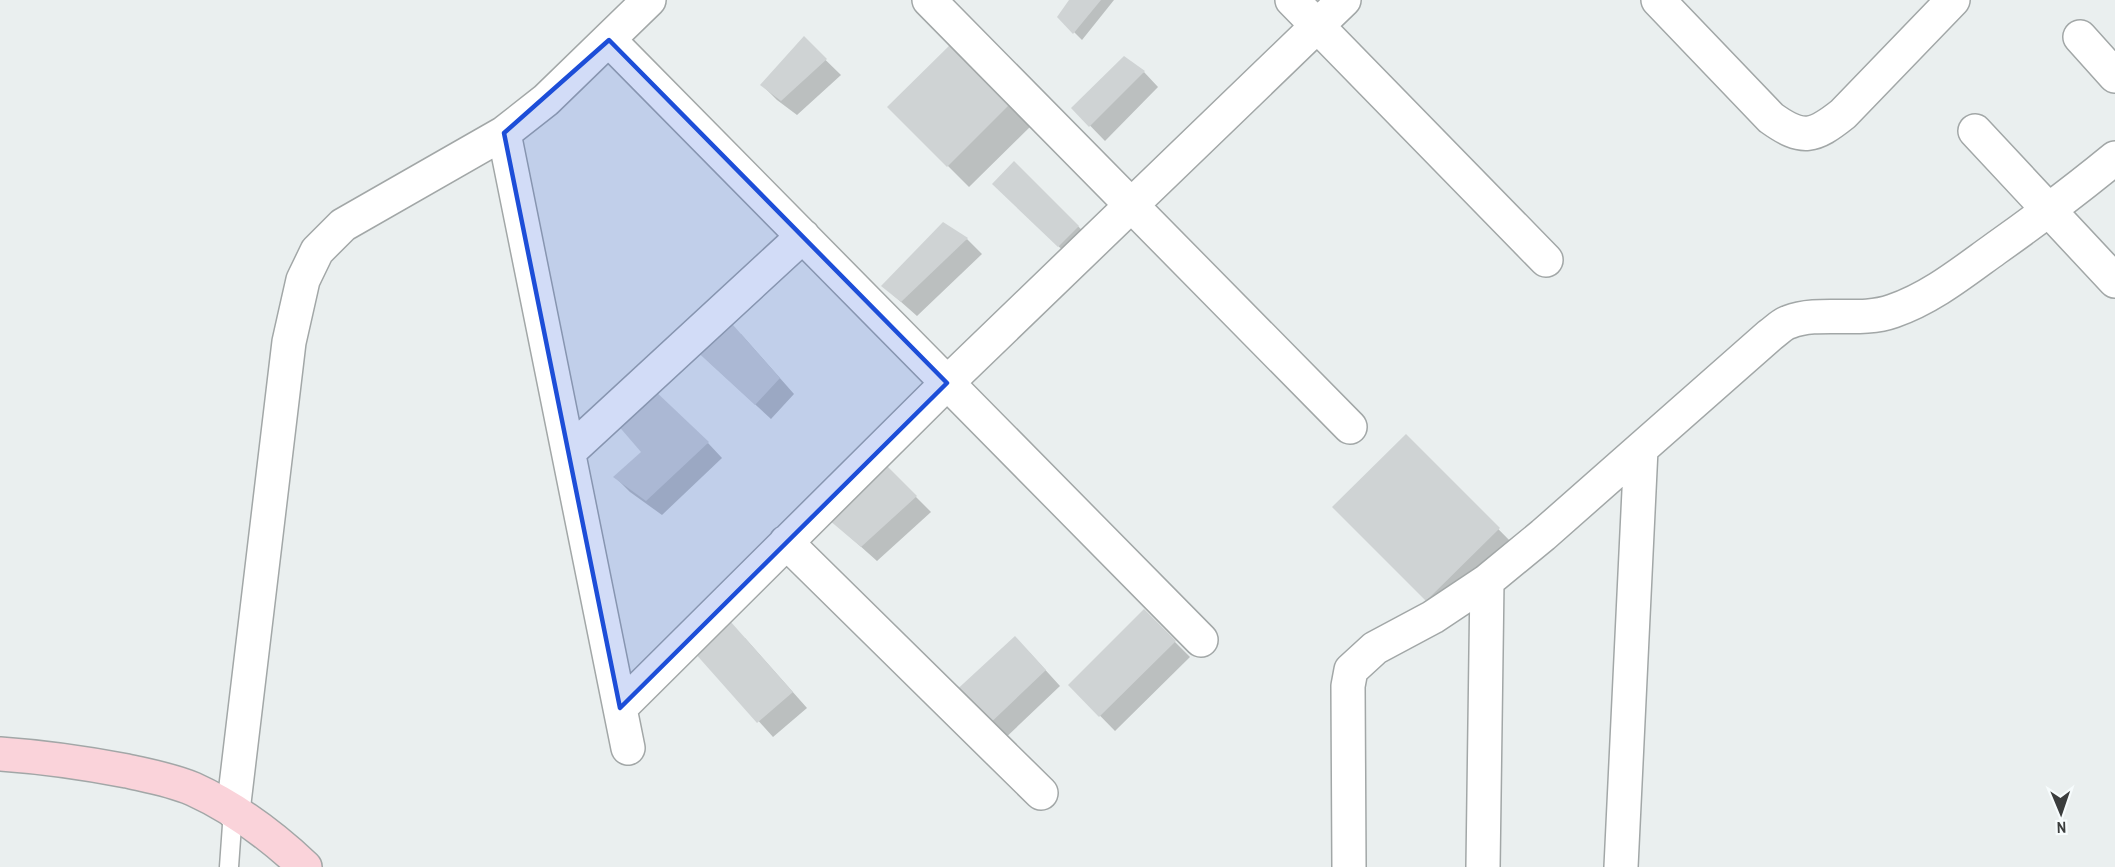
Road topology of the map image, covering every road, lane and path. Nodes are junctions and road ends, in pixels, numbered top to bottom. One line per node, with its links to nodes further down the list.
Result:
1 (649, 0): 9 (street)
2 (929, 0): 14 (street)
3 (1292, 0): 7 (street)
4 (1344, 0): 7 (street)
5 (1658, 0): 6 (street)
6 (1953, 0)
7 (1317, 26): 14 (street); 17 (street)
8 (2080, 37): 10 (street)
9 (609, 40): 12 (street); 16 (street)
10 (2115, 76)
11 (1976, 131): 15 (street)
12 (504, 133): 22 (street); 30 (street)
13 (2115, 158): 15 (street)
14 (1131, 204): 19 (street); 20 (street)
15 (2049, 210): 18 (street); 21 (street)
16 (802, 236): 19 (street); 22 (street)
17 (1546, 260)
18 (2115, 281)
19 (947, 383): 23 (street); 25 (street)
20 (1350, 427)
21 (1641, 449): 24 (street); 35 (street)
22 (569, 452): 26 (street)
23 (786, 542): 26 (street); 29 (street)
24 (1487, 582): 33 (street); 34 (street)
25 (1201, 640)
26 (620, 708): 27 (street)
27 (627, 748)
28 (0, 754): 30 (street)
29 (1041, 793)
30 (233, 811): 31 (lane); 32 (street)
31 (229, 867)
32 (305, 867)
33 (1349, 867)
34 (1483, 867)
35 (1621, 867)

